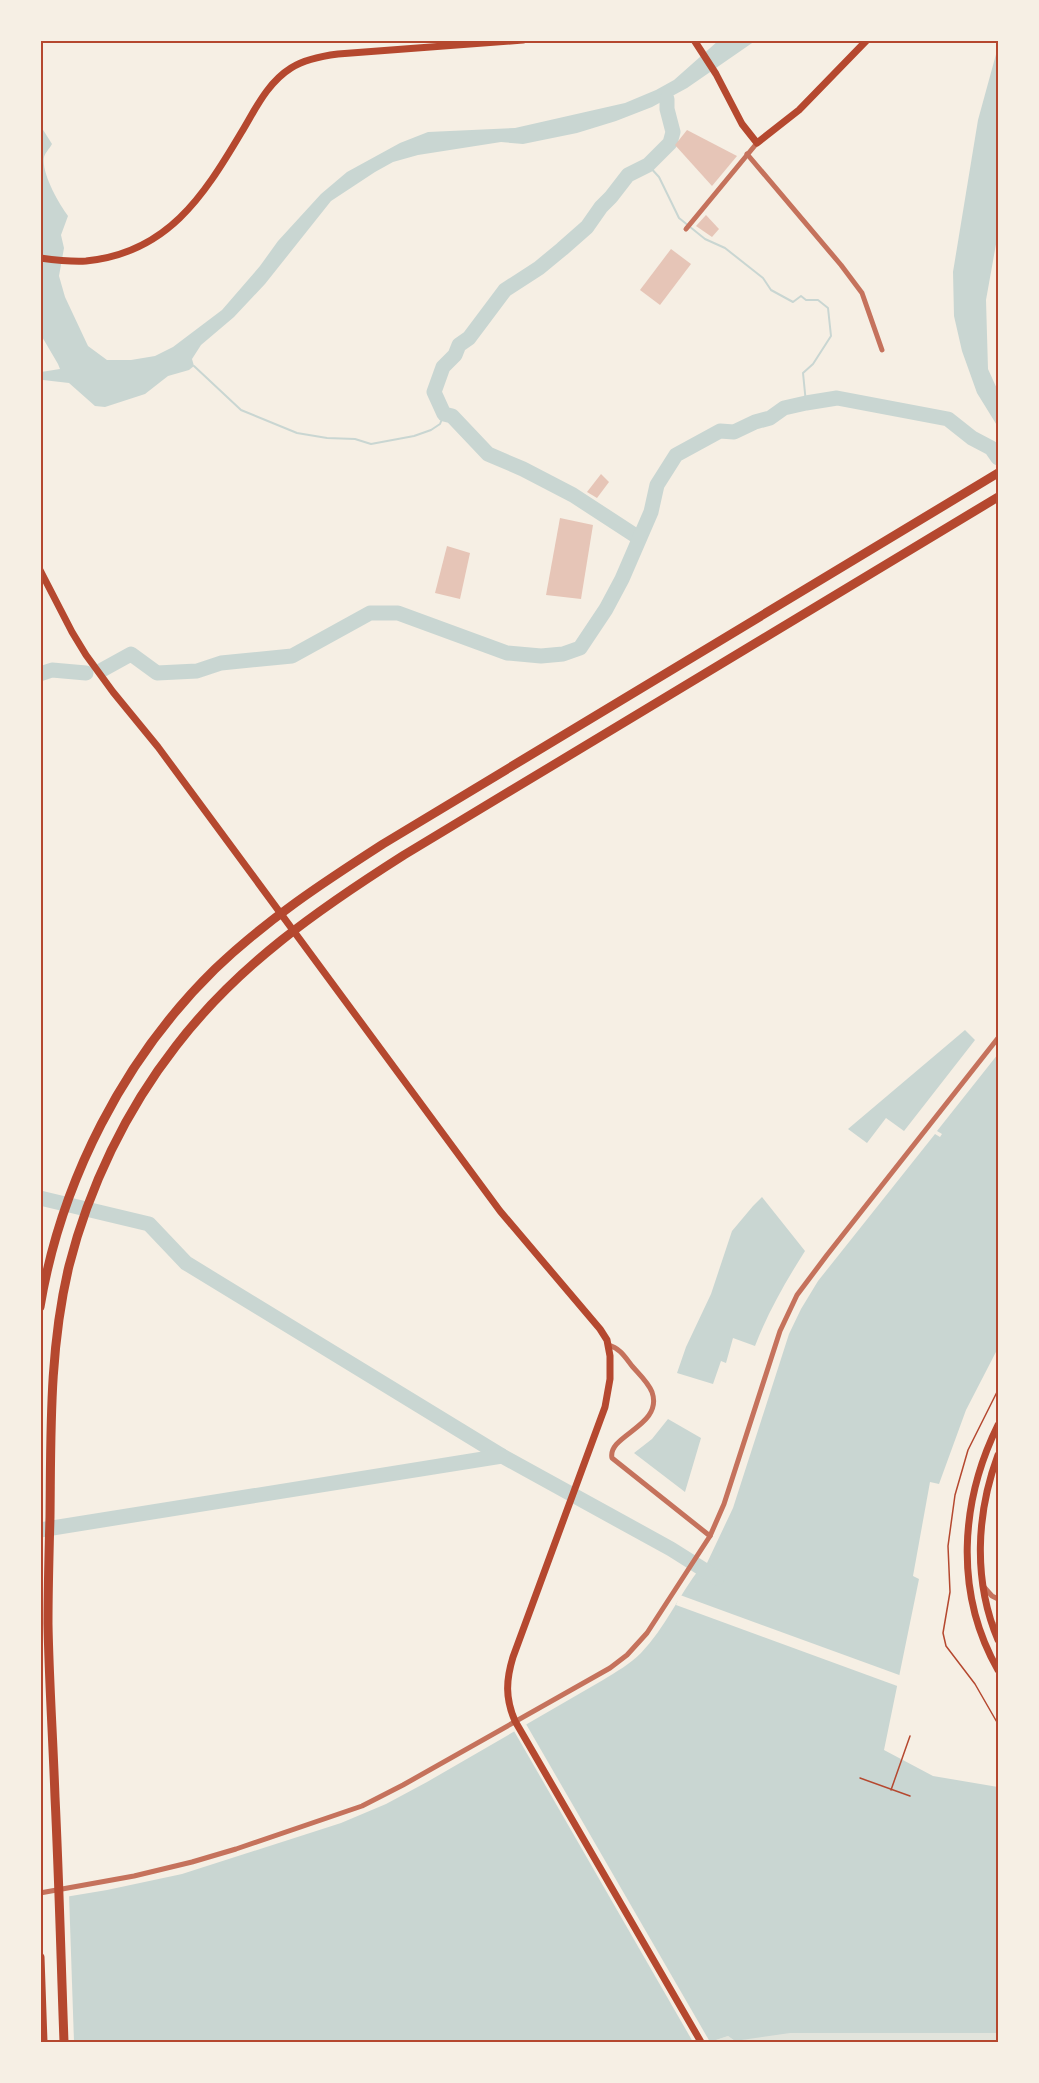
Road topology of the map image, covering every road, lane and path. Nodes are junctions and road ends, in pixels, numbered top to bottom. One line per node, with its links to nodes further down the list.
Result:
1 (522, 40): 7 (main road)
2 (694, 40): 4 (main road)
3 (867, 40): 4 (main road)
4 (757, 143): 5 (street)
5 (747, 154): 6 (street); 8 (street)
6 (686, 229)
7 (40, 258)
8 (882, 350)
9 (999, 473): 13 (highway)
10 (999, 497): 31 (highway)
11 (40, 570): 14 (main road)
12 (999, 1038): 17 (street)
13 (40, 1307)
14 (608, 1345): 17 (street); 23 (main road)
15 (999, 1425): 22 (main road)
16 (999, 1455): 18 (main road)
17 (710, 1536): 23 (street)
18 (983, 1586): 19 (street); 21 (main road)
19 (999, 1599)
20 (999, 1623): 21 (street)
21 (998, 1639)
22 (999, 1670)
23 (515, 1720): 28 (street); 32 (main road)
24 (910, 1736): 26 (path)
25 (860, 1778): 26 (path)
26 (891, 1790): 27 (path)
27 (910, 1796)
28 (40, 1893)
29 (40, 1958): 30 (highway)
30 (43, 2043)
31 (64, 2043)
32 (701, 2043)

